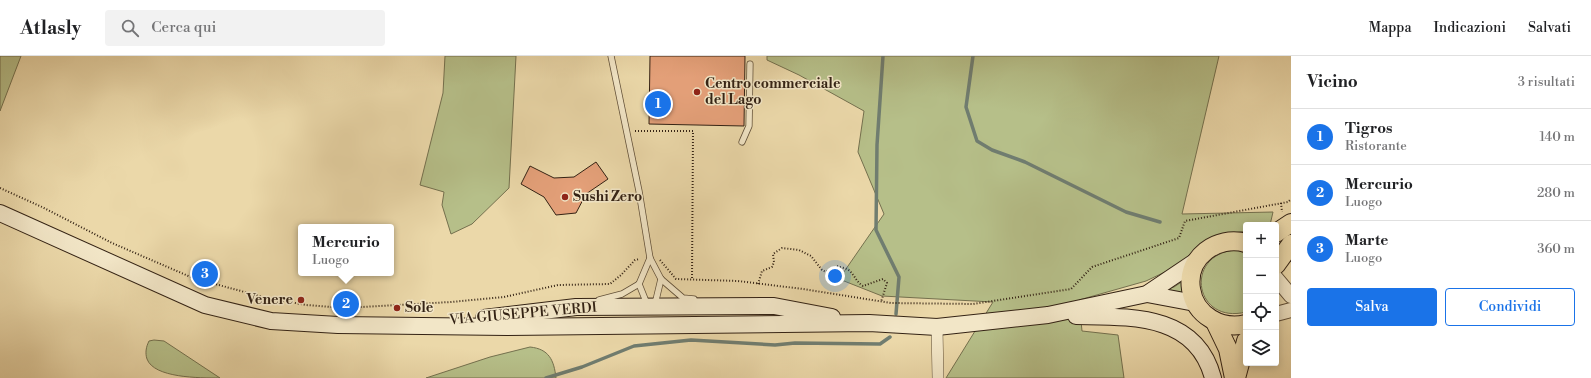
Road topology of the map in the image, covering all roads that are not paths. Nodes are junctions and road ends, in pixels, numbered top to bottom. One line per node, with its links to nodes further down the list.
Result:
1 (611, 56): 9 (lane)
2 (750, 64): 3 (lane)
3 (742, 142)
4 (0, 213): 27 (main road)
5 (1291, 223): 6 (main road)
6 (1279, 230)
7 (1243, 242): 11 (main road)
8 (1291, 244): 10 (main road)
9 (650, 258): 12 (lane); 14 (lane)
10 (1279, 261)
11 (1196, 262): 15 (main road, VIA GIUSEPPE VERDI); 17 (main road)
12 (661, 279): 18 (lane); 20 (lane)
13 (1279, 282): 16 (street)
14 (638, 284): 19 (lane); 20 (lane)
15 (1147, 294): 17 (main road, VIA GIUSEPPE VERDI); 23 (main road, VIA GIUSEPPE VERDI)
16 (1291, 296)
17 (1195, 303): 24 (main road)
18 (774, 306): 20 (main road, VIA GIUSEPPE VERDI); 25 (main road, VIA GIUSEPPE VERDI)
19 (576, 307): 20 (main road, VIA GIUSEPPE VERDI); 27 (main road, VIA GIUSEPPE VERDI)
20 (649, 308): 26 (main road, VIA GIUSEPPE VERDI); 29 (main road, VIA GIUSEPPE VERDI)
21 (1291, 310): 22 (street)
22 (1279, 313)
23 (1048, 315): 30 (main road, VIA GIUSEPPE VERDI); 33 (main road)
24 (1215, 322): 28 (main road); 34 (main road)
25 (869, 323): 26 (main road, VIA GIUSEPPE VERDI); 30 (main road, VIA GIUSEPPE VERDI)
26 (738, 324): 29 (main road, VIA GIUSEPPE VERDI)
27 (401, 325): 29 (main road, VIA GIUSEPPE VERDI)
28 (1243, 325)
29 (573, 326)
30 (938, 327): 32 (street)
31 (1243, 350): 34 (main road)
32 (938, 378)
33 (1213, 378)
34 (1235, 378)

